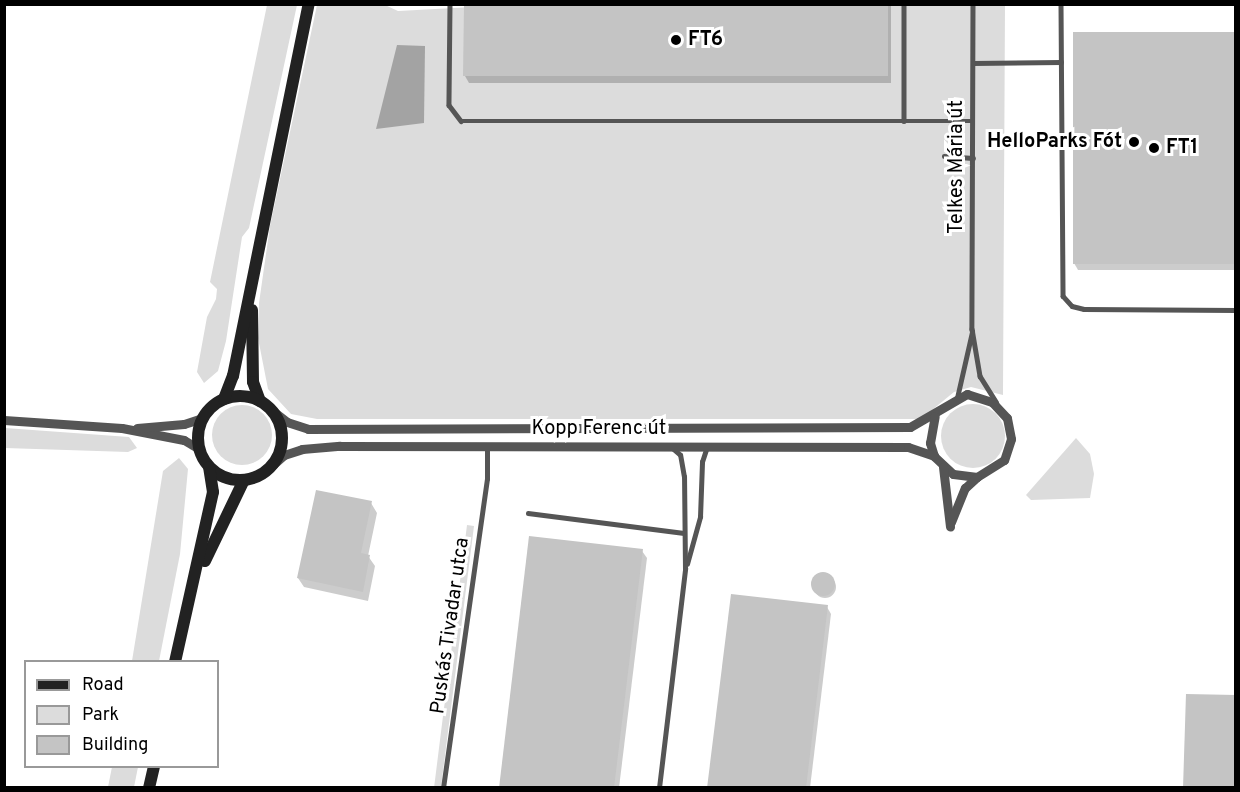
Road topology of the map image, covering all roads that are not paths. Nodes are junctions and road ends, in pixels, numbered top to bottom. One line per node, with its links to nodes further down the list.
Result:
1 (309, 4): 12 (main road)
2 (450, 4): 8 (lane)
3 (904, 4): 8 (lane)
4 (973, 4): 7 (lane, Telkes Mária út)
5 (1061, 4): 6 (lane)
6 (1061, 62): 7 (lane); 13 (lane)
7 (973, 63): 9 (lane, Telkes Mária út)
8 (904, 121): 9 (lane)
9 (973, 121): 11 (lane, Telkes Mária út)
10 (944, 156): 11 (lane)
11 (973, 158): 14 (lane, Telkes Mária út)
12 (252, 286): 16 (main road); 17 (main road)
13 (1236, 309)
14 (972, 329): 15 (lane); 18 (lane)
15 (957, 398): 18 (street); 20 (street)
16 (224, 399): 17 (main road); 21 (main road)
17 (260, 401): 19 (main road)
18 (1001, 409): 32 (street)
19 (273, 411): 20 (street, Kopp Ferenc út); 31 (main road)
20 (935, 416): 28 (street)
21 (202, 418): 23 (street); 27 (main road)
22 (4, 420): 23 (street)
23 (122, 429): 27 (street)
24 (487, 447): 25 (street, Kopp Ferenc út); 31 (street, Kopp Ferenc út); 41 (lane, Puskás Tivadar utca)
25 (670, 447): 26 (street, Kopp Ferenc út); 35 (lane)
26 (707, 447): 28 (street, Kopp Ferenc út); 36 (lane)
27 (199, 449): 29 (main road)
28 (934, 456): 30 (street)
29 (209, 466): 33 (main road); 37 (main road)
30 (943, 467): 32 (street); 32 (street)
31 (268, 469): 33 (main road)
32 (977, 477)
33 (244, 480): 37 (main road)
34 (528, 513): 35 (lane)
35 (684, 533): 36 (lane)
36 (685, 569): 42 (lane)
37 (191, 595): 38 (main road)
38 (175, 660)
39 (154, 768): 40 (main road)
40 (149, 788)
41 (443, 788)
42 (659, 788)

